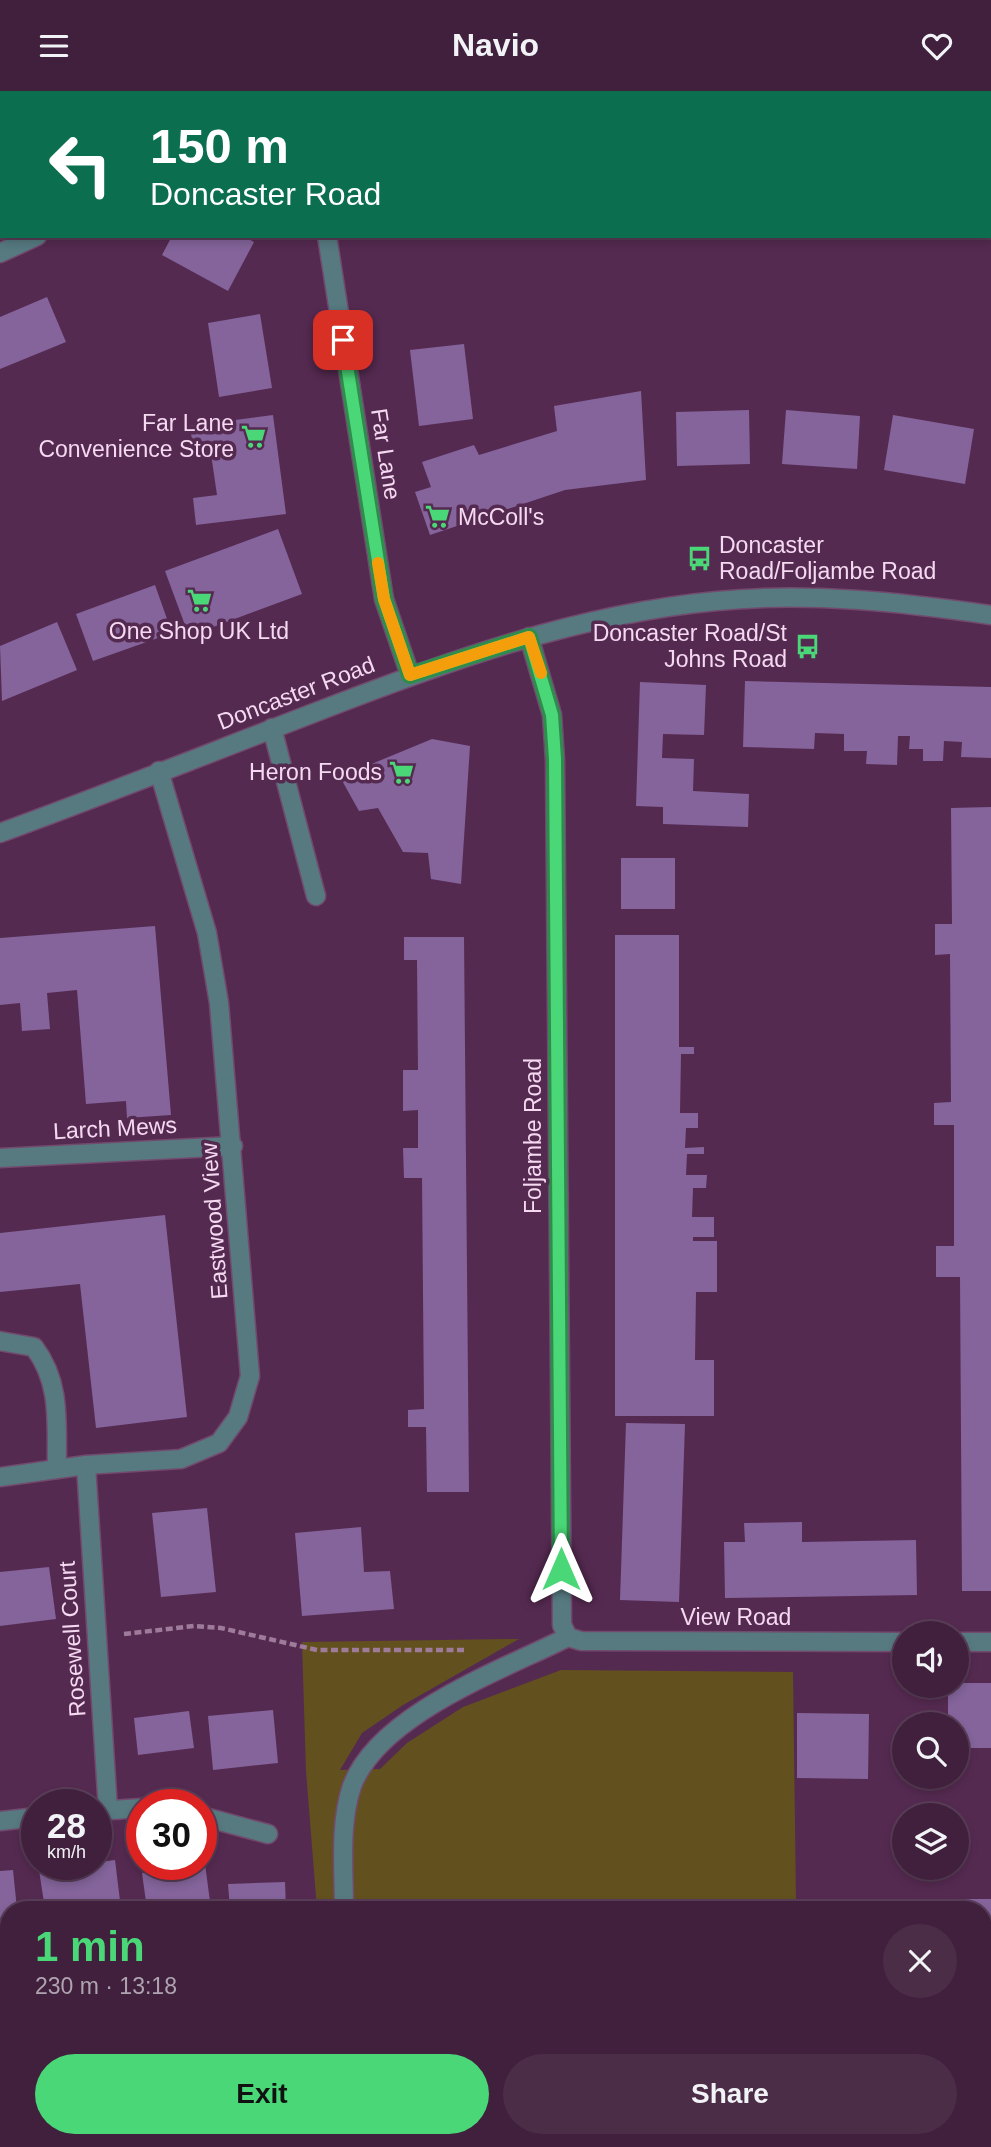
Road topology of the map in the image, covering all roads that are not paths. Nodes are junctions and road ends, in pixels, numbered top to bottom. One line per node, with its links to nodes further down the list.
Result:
1 (33, 238): 3 (street)
2 (327, 238): 6 (street, Far Lane)
3 (0, 253)
4 (991, 615): 5 (street, Doncaster Road)
5 (529, 637): 6 (street, Doncaster Road); 17 (street, Foljambe Road)
6 (410, 675): 7 (street, Doncaster Road)
7 (272, 728): 8 (street, Doncaster Road); 10 (street)
8 (159, 771): 9 (street, Doncaster Road); 11 (street, Eastwood View)
9 (0, 833)
10 (316, 896)
11 (233, 1146): 12 (street, Larch Mews); 14 (street, Eastwood View)
12 (0, 1158)
13 (0, 1341): 15 (street)
14 (86, 1465): 15 (street, Eastwood View); 21 (street, Rosewell Court)
15 (57, 1469): 16 (street, Eastwood View)
16 (0, 1477)
17 (568, 1637): 18 (street, View Road); 26 (street)
18 (892, 1642)
19 (969, 1642): 20 (street)
20 (991, 1642)
21 (101, 1789)
22 (21, 1819): 24 (street)
23 (217, 1820): 25 (street)
24 (0, 1821)
25 (268, 1834)
26 (344, 1901)

